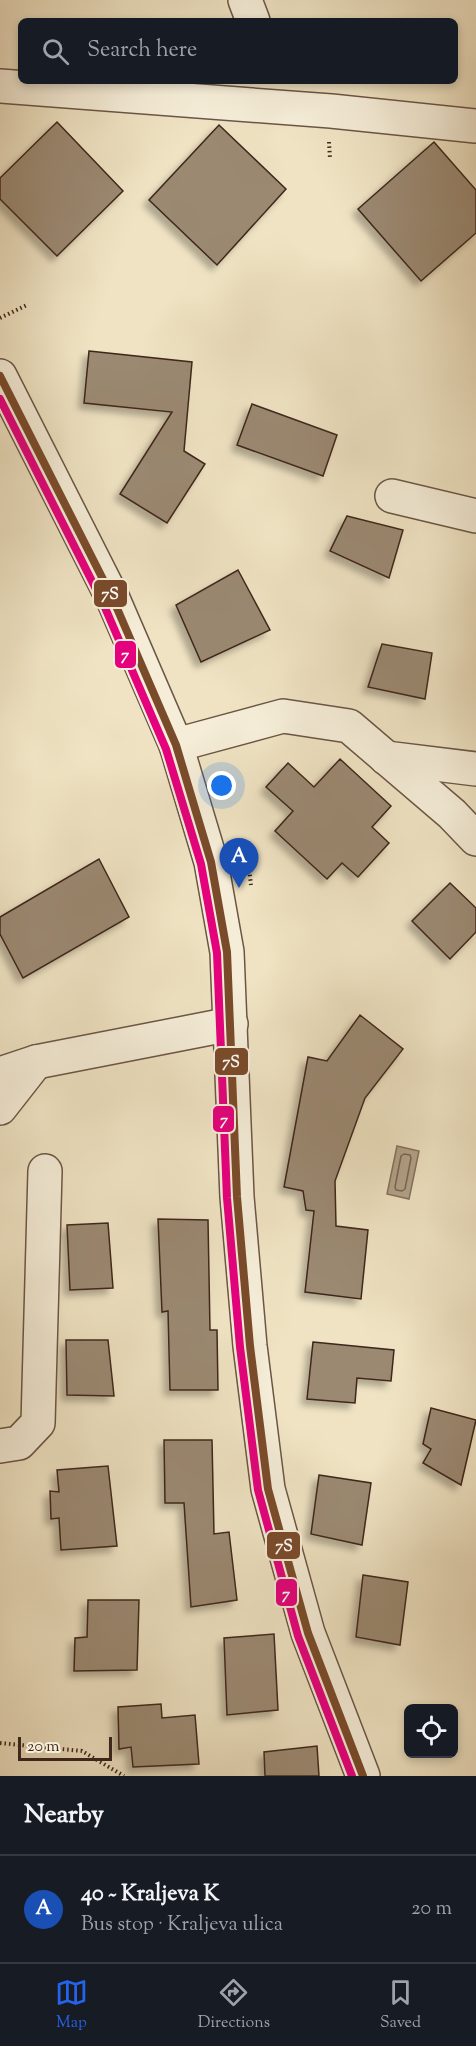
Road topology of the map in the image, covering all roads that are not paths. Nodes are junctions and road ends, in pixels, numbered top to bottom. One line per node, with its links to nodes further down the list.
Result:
1 (245, 0): 2 (street)
2 (251, 18)
3 (0, 86): 4 (street)
4 (258, 94): 5 (street)
5 (476, 126)
6 (0, 376): 9 (street)
7 (392, 496): 8 (street)
8 (476, 516)
9 (176, 745): 10 (street); 13 (street)
10 (386, 758): 11 (street); 12 (street)
11 (476, 769)
12 (476, 839)
13 (231, 1024): 14 (street); 19 (street)
14 (36, 1062): 15 (street); 16 (street)
15 (0, 1074)
16 (0, 1108)
17 (45, 1171): 18 (street)
18 (0, 1446)
19 (363, 1776)

